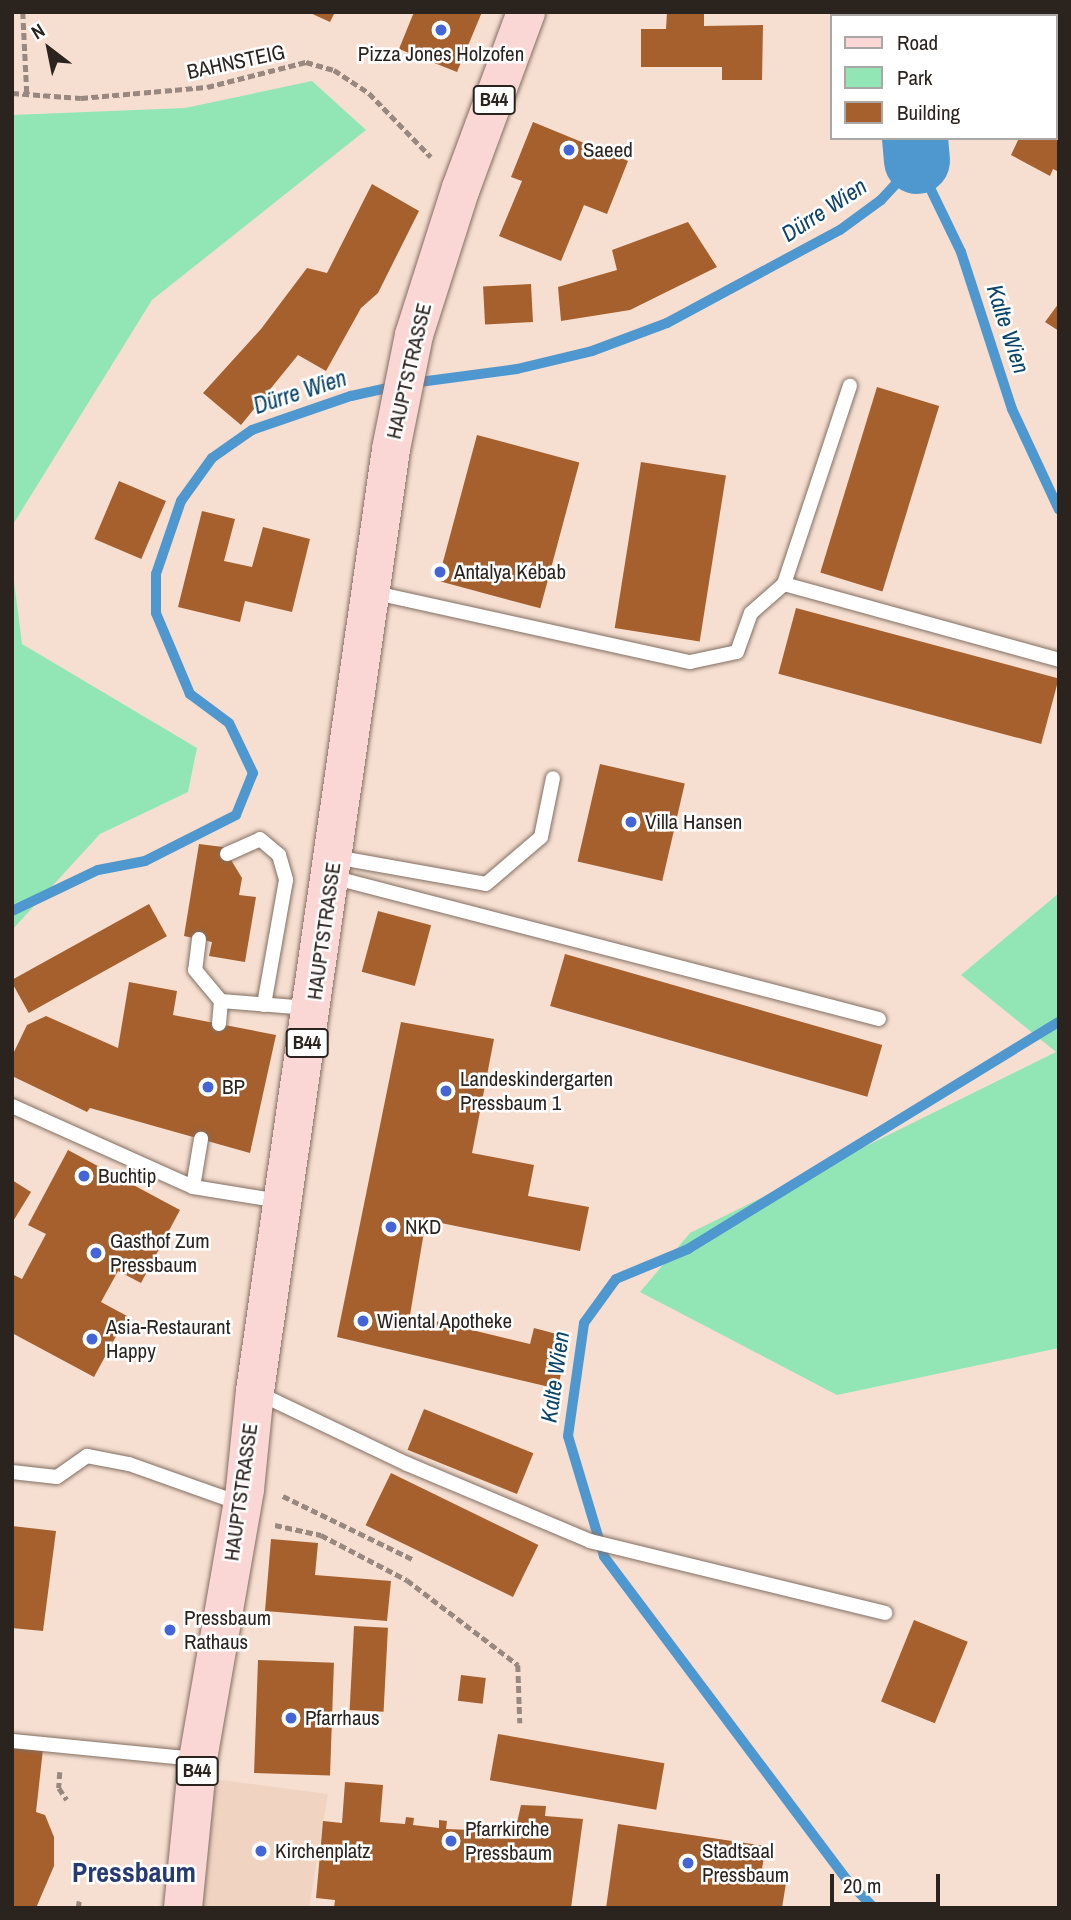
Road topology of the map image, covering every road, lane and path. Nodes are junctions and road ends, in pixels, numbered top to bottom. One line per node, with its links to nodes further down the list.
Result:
1 (23, 12): 4 (path)
2 (526, 12): 5 (main road, HAUPTSTRASSE / B44)
3 (12, 92): 4 (path, BAHNSTEIG)
4 (27, 94): 5 (path, BAHNSTEIG)
5 (461, 188): 8 (main road, HAUPTSTRASSE / B44)
6 (850, 386): 7 (lane)
7 (784, 584): 8 (lane); 9 (lane)
8 (368, 591): 12 (main road, HAUPTSTRASSE / B44)
9 (1059, 660)
10 (553, 778): 12 (lane)
11 (227, 854): 15 (lane)
12 (333, 867): 16 (main road, HAUPTSTRASSE / B44); 17 (lane)
13 (199, 939): 14 (lane)
14 (221, 1001): 15 (lane); 18 (lane)
15 (264, 1005): 16 (lane)
16 (312, 1009): 22 (main road, HAUPTSTRASSE / B44)
17 (879, 1019)
18 (219, 1024)
19 (12, 1106): 21 (lane)
20 (201, 1139): 21 (lane)
21 (193, 1188): 22 (lane)
22 (284, 1202): 23 (main road, HAUPTSTRASSE / B44)
23 (255, 1391): 25 (main road, HAUPTSTRASSE / B44); 27 (lane)
24 (12, 1472): 25 (lane)
25 (243, 1503): 26 (path); 28 (path); 30 (main road, HAUPTSTRASSE / B44)
26 (414, 1560)
27 (885, 1613)
28 (520, 1723)
29 (12, 1741): 30 (lane)
30 (198, 1759): 33 (main road, HAUPTSTRASSE / B44)
31 (79, 1900): 32 (path)
32 (78, 1908)
33 (183, 1908)

